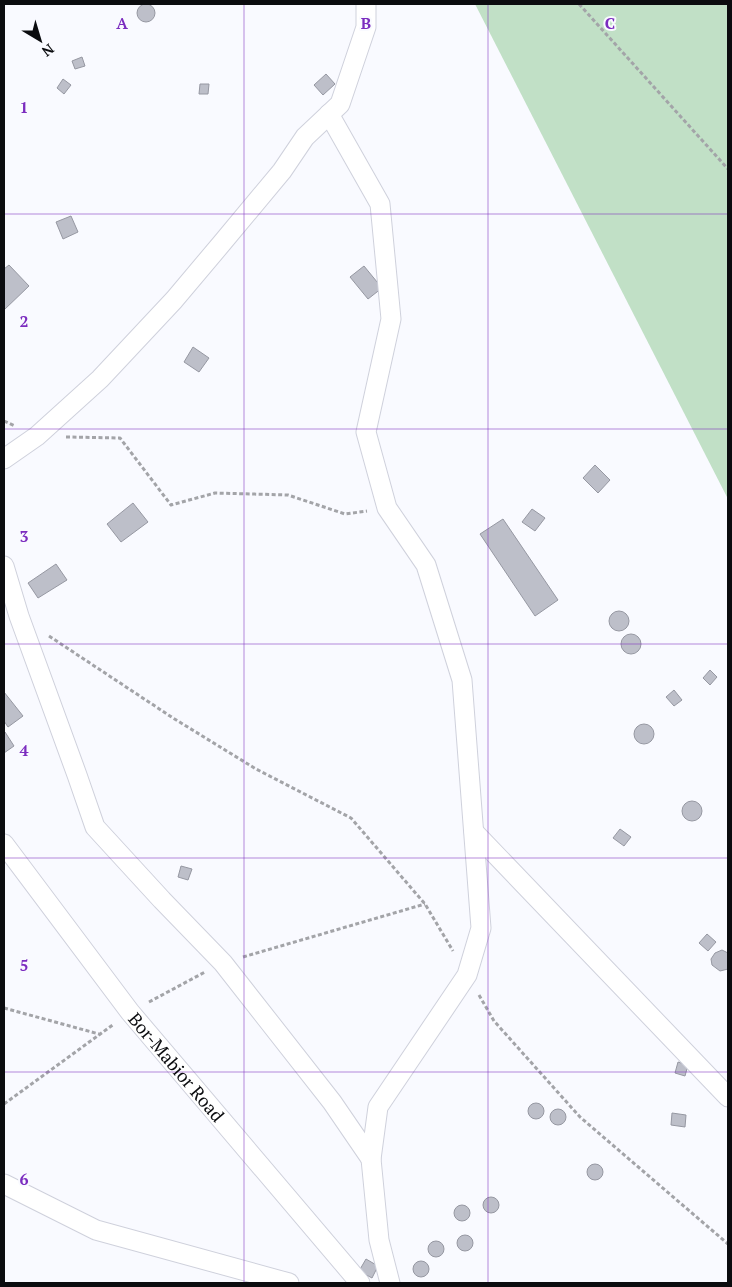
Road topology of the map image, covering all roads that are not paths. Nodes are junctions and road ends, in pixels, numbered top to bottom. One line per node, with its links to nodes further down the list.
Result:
1 (366, 4): 2 (street)
2 (329, 114): 3 (street); 5 (street)
3 (4, 459)
4 (4, 566): 8 (street)
5 (474, 832): 7 (street); 8 (street)
6 (4, 844): 11 (street, Bor-Mabior Road)
7 (728, 1097)
8 (371, 1159): 12 (street)
9 (4, 1184): 10 (street)
10 (289, 1283)
11 (360, 1283)
12 (390, 1283)

